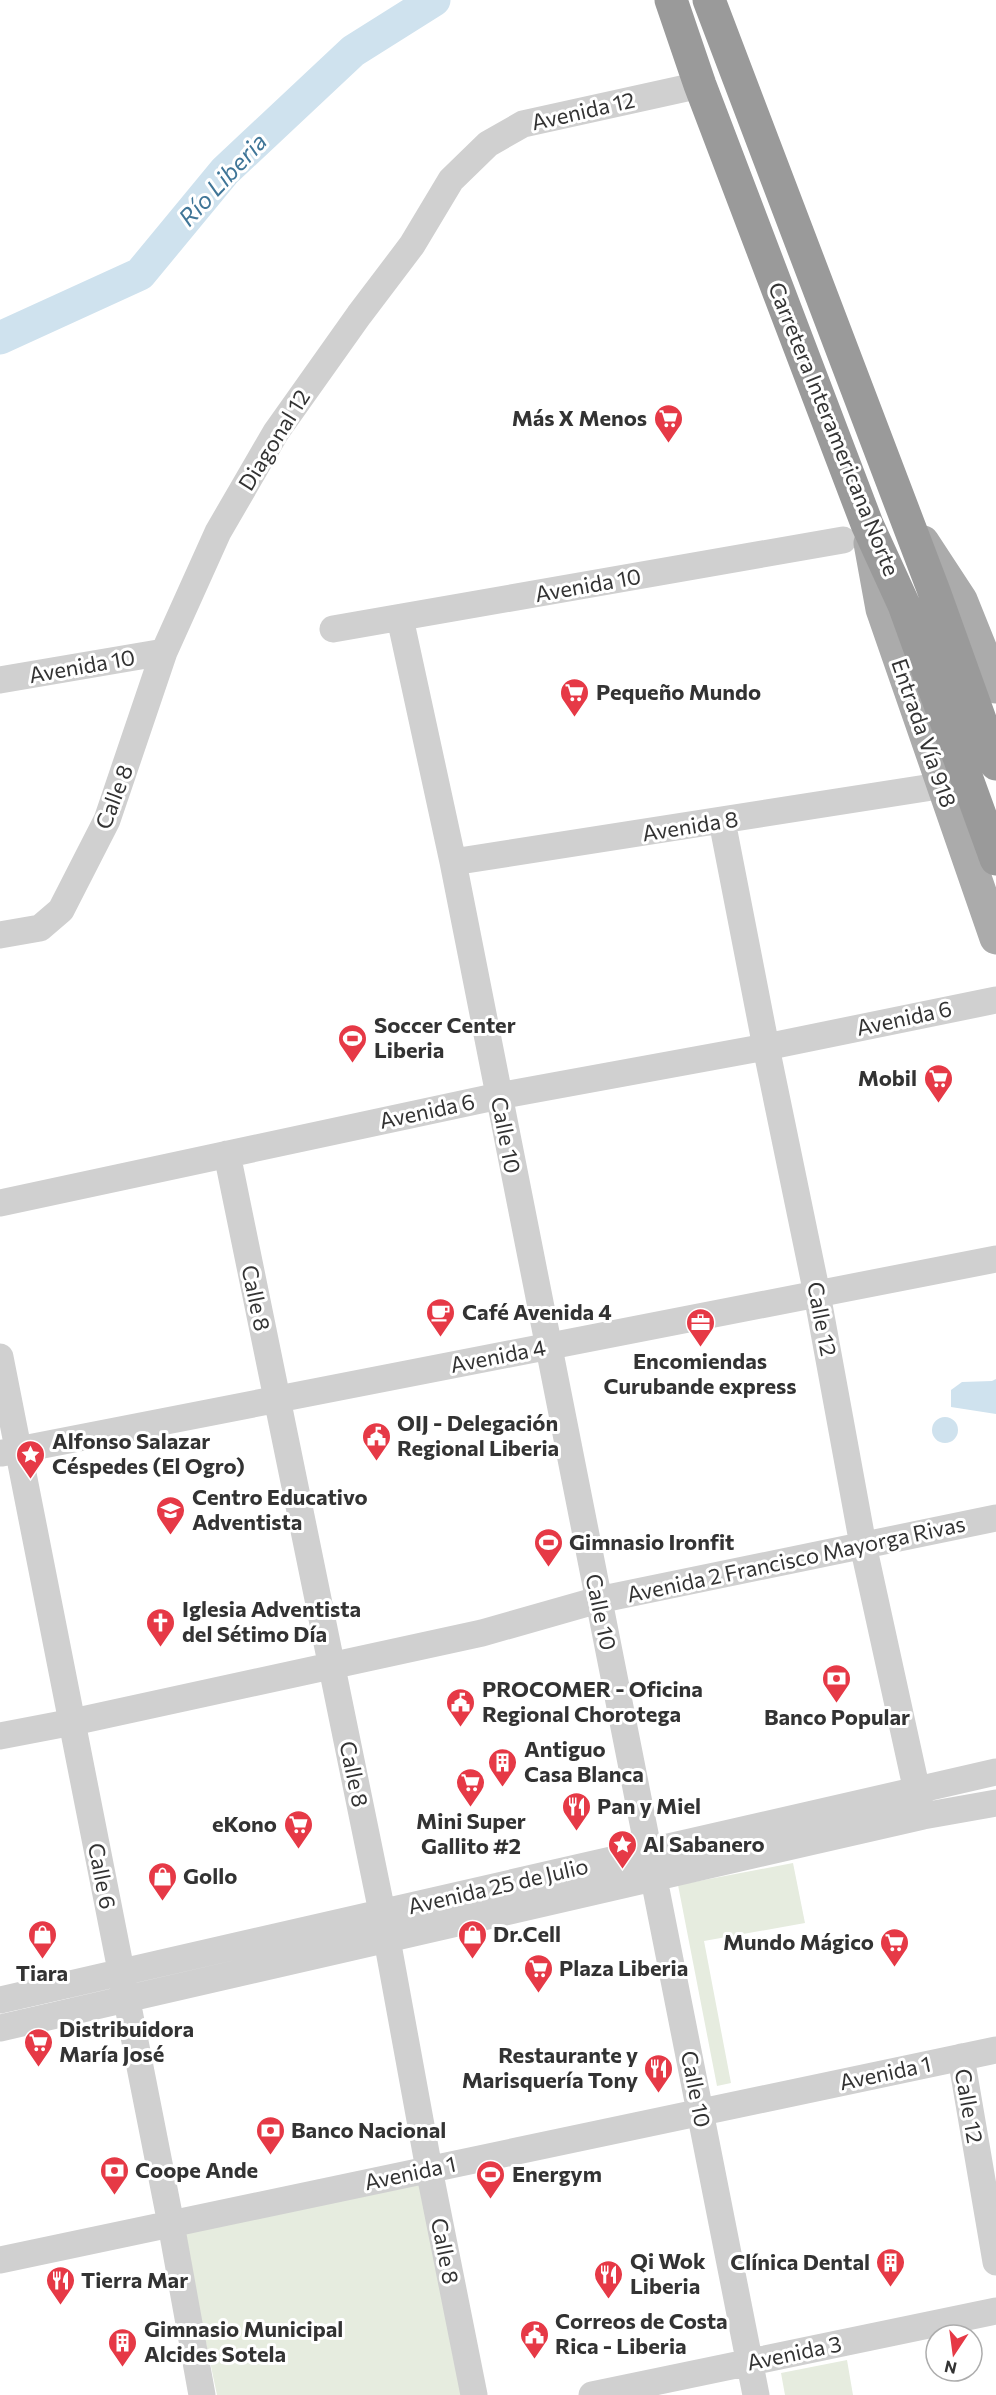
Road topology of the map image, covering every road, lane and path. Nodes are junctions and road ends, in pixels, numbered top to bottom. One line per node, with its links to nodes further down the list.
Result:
1 (671, 0): 3 (highway, Carretera Interamericana Norte)
2 (709, 0): 5 (highway, Carretera Interamericana Norte)
3 (700, 85): 4 (street, Avenida 12); 6 (highway, Carretera Interamericana Norte)
4 (412, 245): 9 (street, Diagonal 12)
5 (905, 516): 11 (main road); 12 (highway, Carretera Interamericana Norte)
6 (855, 532): 7 (street, Avenida 10); 15 (highway, Carretera Interamericana Norte); 18 (main road, Entrada Vía 918)
7 (400, 618): 8 (street, Avenida 10); 16 (street, Calle 10)
8 (333, 629)
9 (164, 652): 10 (street, Avenida 10); 17 (street, Calle 8)
10 (0, 680)
11 (996, 687)
12 (996, 764)
13 (927, 788): 14 (street, Avenida 8)
14 (722, 821): 16 (street, Avenida 8); 20 (street, Calle 12)
15 (996, 859)
16 (453, 862): 21 (street, Calle 10)
17 (0, 935)
18 (996, 938)
19 (996, 1000): 20 (street, Avenida 6)
20 (766, 1047): 21 (street, Avenida 6); 25 (street, Calle 12)
21 (499, 1096): 22 (street, Avenida 6); 26 (street, Calle 10)
22 (227, 1154): 23 (street, Avenida 6); 28 (street, Calle 8)
23 (0, 1203)
24 (996, 1259): 25 (street, Avenida 4)
25 (817, 1294): 26 (street, Avenida 4); 31 (street, Calle 12)
26 (547, 1346): 28 (street, Avenida 4); 32 (street, Calle 10)
27 (0, 1357): 29 (street, Calle 6)
28 (277, 1399): 29 (street, Avenida 4); 33 (street, Calle 8)
29 (9, 1451): 34 (street, Calle 6)
30 (996, 1518): 31 (street, Avenida 2 Francisco Mayorga Rivas)
31 (863, 1545): 32 (street, Avenida 2 Francisco Mayorga Rivas); 37 (street, Calle 12)
32 (598, 1600): 33 (street, Avenida 2 Francisco Mayorga Rivas); 40 (street, Calle 10)
33 (331, 1666): 34 (street, Avenida 2 Francisco Mayorga Rivas); 42 (street, Calle 8)
34 (73, 1722): 35 (street, Avenida 2 Francisco Mayorga Rivas); 44 (street, Calle 6)
35 (0, 1736)
36 (996, 1772): 37 (street, Avenida 25 de Julio)
37 (917, 1789): 39 (street, Calle 12); 40 (street, Avenida 25 de Julio)
38 (996, 1803): 39 (street, Avenida 25 de Julio)
39 (922, 1816): 41 (street, Avenida 25 de Julio)
40 (650, 1851): 41 (street, Calle 10); 42 (street, Avenida 25 de Julio)
41 (654, 1878): 43 (street, Avenida 25 de Julio); 50 (street, Calle 10)
42 (382, 1912): 43 (street, Calle 8); 44 (street, Avenida 25 de Julio)
43 (387, 1939): 45 (street, Avenida 25 de Julio); 51 (street, Calle 8)
44 (120, 1972): 45 (street, Calle 6); 46 (street, Avenida 25 de Julio)
45 (125, 1999): 47 (street, Avenida 25 de Julio); 52 (street, Calle 6)
46 (0, 2000)
47 (0, 2028)
48 (996, 2049): 49 (street, Avenida 1)
49 (961, 2057): 50 (street, Avenida 1); 54 (street, Calle 12)
50 (700, 2112): 51 (street, Avenida 1); 56 (street, Calle 10)
51 (429, 2169): 52 (street, Avenida 1); 58 (street, Calle 8)
52 (171, 2224): 53 (street, Avenida 1); 57 (street, Calle 6)
53 (0, 2260)
54 (996, 2262)
55 (996, 2311): 56 (street, Avenida 3)
56 (750, 2362): 59 (street, Avenida 3); 60 (street, Calle 10)
57 (202, 2395)
58 (474, 2395)
59 (592, 2395)
60 (756, 2395)

